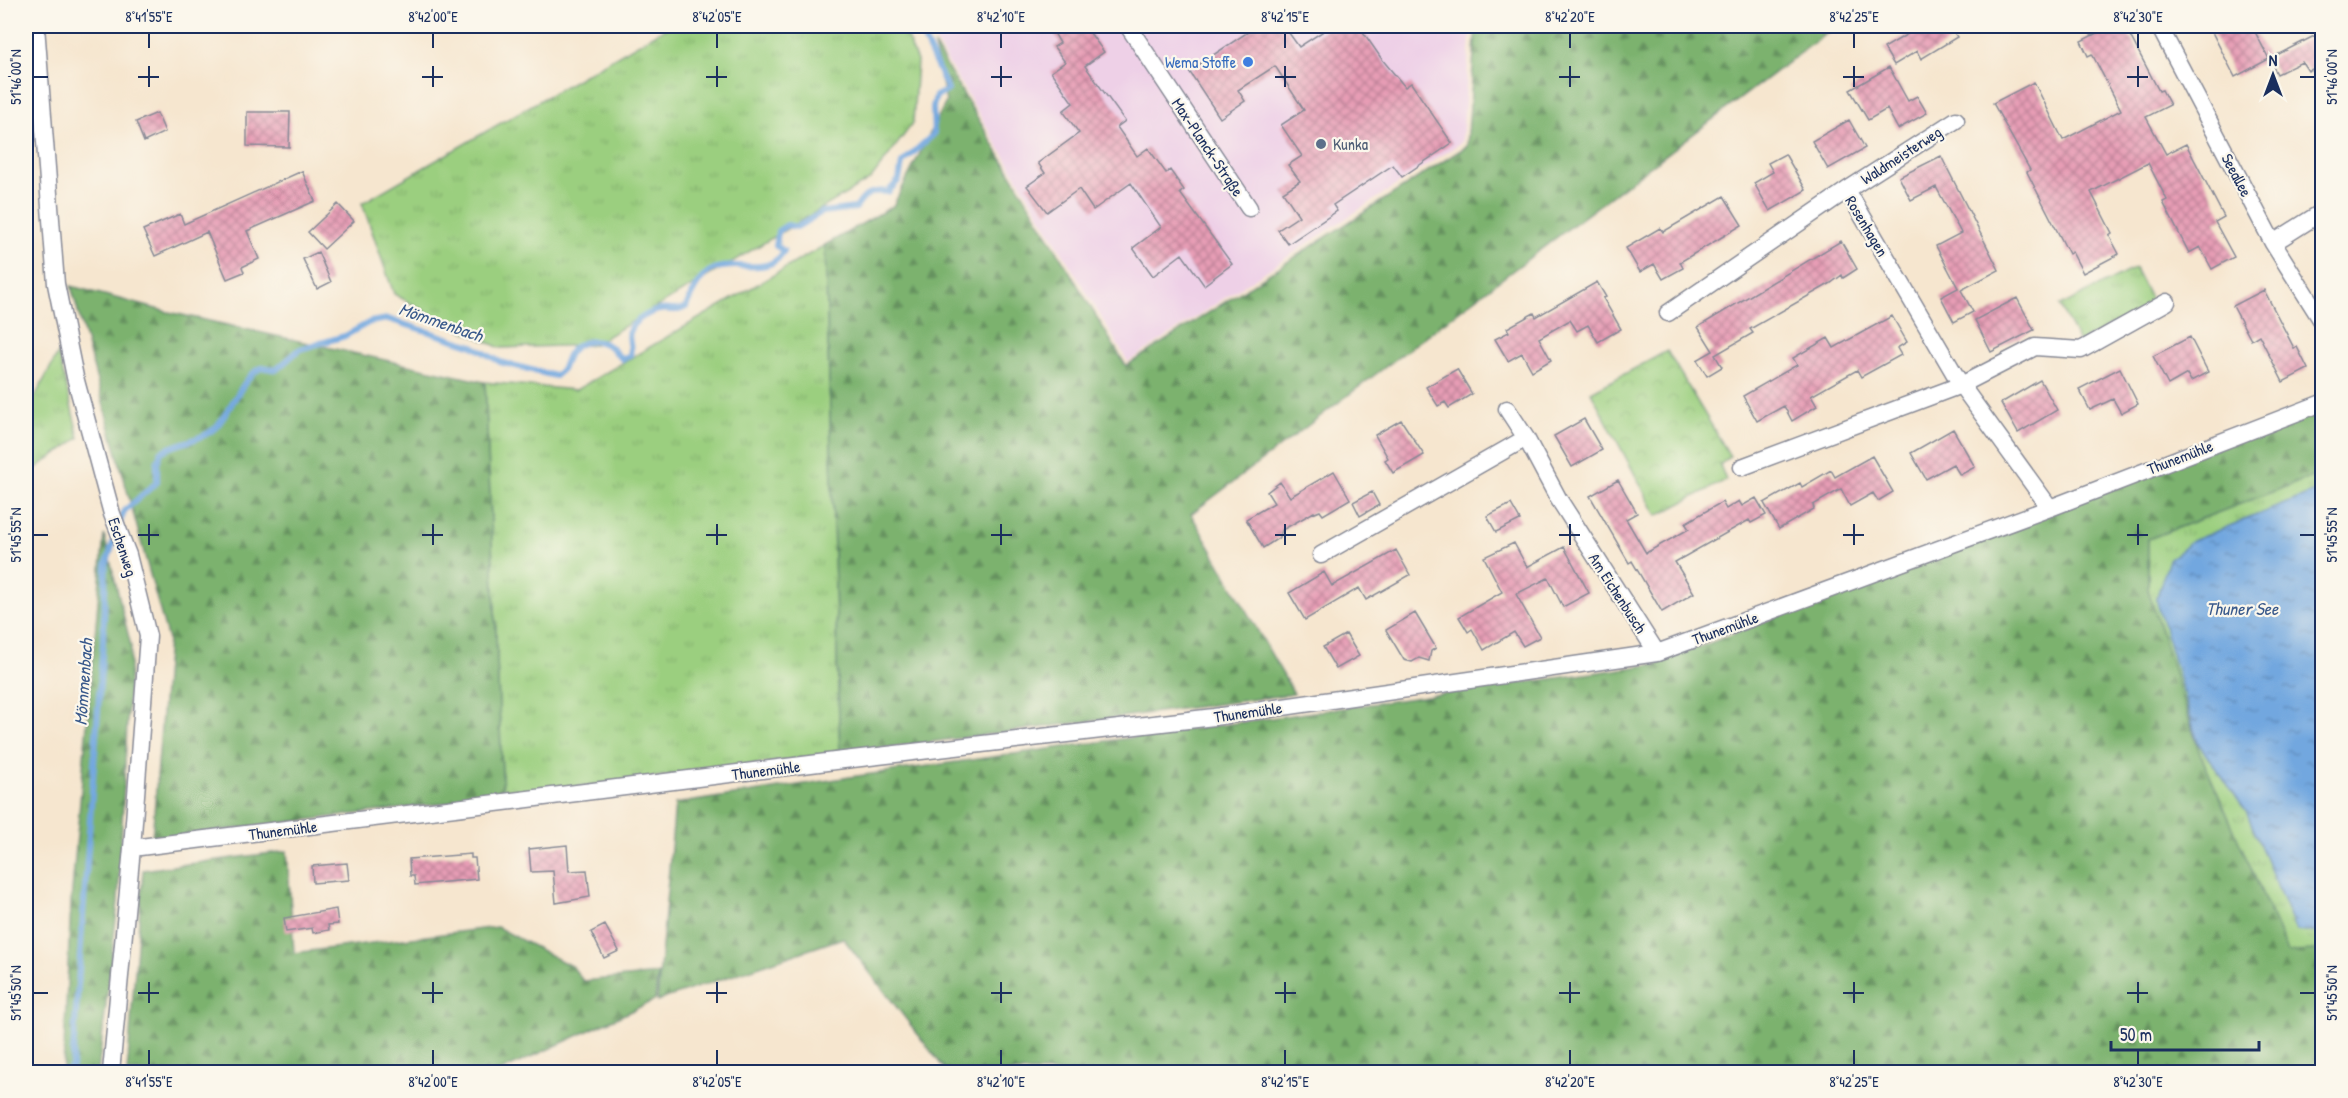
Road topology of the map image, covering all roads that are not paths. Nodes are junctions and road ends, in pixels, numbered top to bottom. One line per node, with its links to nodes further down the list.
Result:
1 (36, 26): 20 (street, Eschenweg)
2 (1128, 26): 6 (street, Max-Planck-Straße)
3 (2159, 26): 8 (street, Seeallee)
4 (1956, 120): 5 (street, Waldmeisterweg)
5 (1847, 190): 10 (street, Rosenhagen); 12 (street, Rosenhagen)
6 (1249, 208)
7 (2322, 212): 8 (street)
8 (2272, 243): 11 (street, Seeallee)
9 (2167, 302): 12 (street)
10 (1668, 313)
11 (2322, 321)
12 (1961, 385): 16 (street); 17 (street, Rosenhagen)
13 (2322, 403): 17 (street, Thunemühle)
14 (1507, 409): 15 (street, Am Eichenbusch)
15 (1526, 438): 18 (street); 19 (street, Am Eichenbusch)
16 (1742, 467)
17 (2050, 508): 19 (street, Thunemühle)
18 (1321, 555)
19 (1657, 653): 20 (street, Thunemühle)
20 (132, 848): 21 (street, Eschenweg)
21 (111, 1072)

